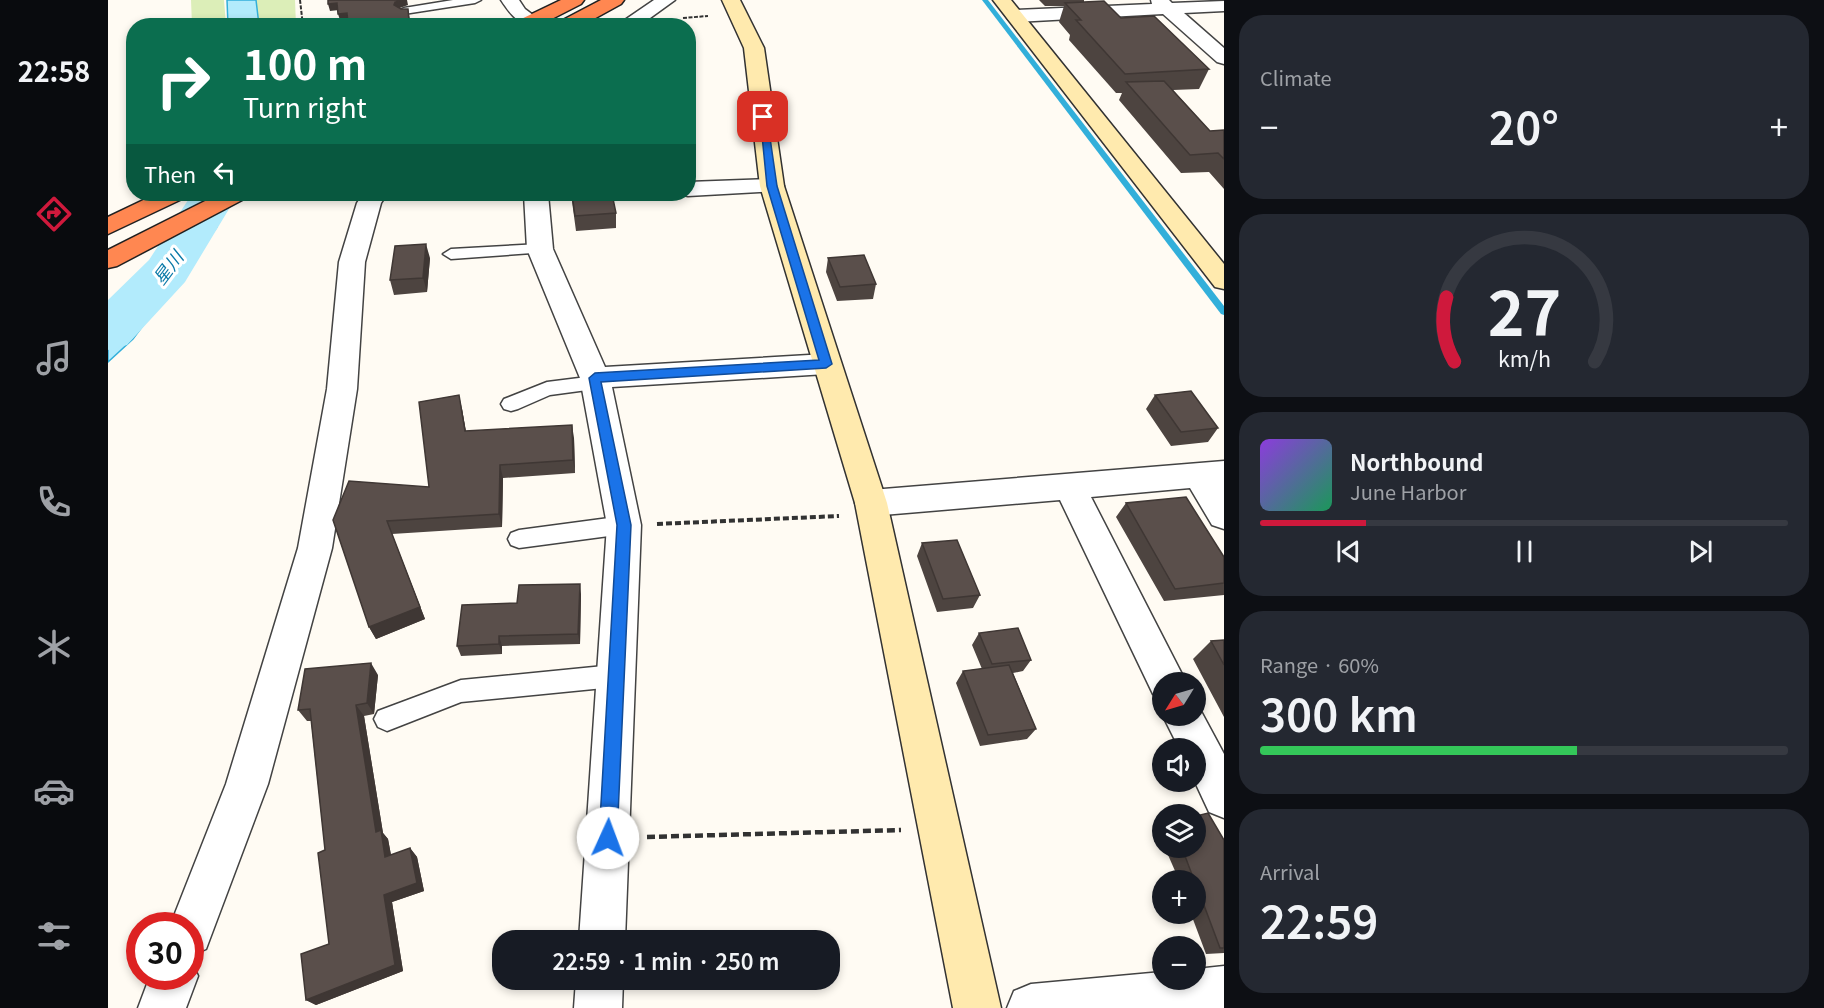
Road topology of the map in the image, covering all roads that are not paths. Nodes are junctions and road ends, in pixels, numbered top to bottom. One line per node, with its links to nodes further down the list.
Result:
1 (475, 0): 10 (lane)
2 (510, 0): 11 (street)
3 (575, 0): 12 (highway)
4 (615, 0): 13 (highway)
5 (666, 0): 14 (street)
6 (731, 0): 16 (street)
7 (1162, 4): 8 (street); 9 (street); 15 (street)
8 (1224, 6)
9 (1009, 8): 26 (street)
10 (404, 11)
11 (523, 18)
12 (537, 18)
13 (580, 18)
14 (638, 18)
15 (1224, 58)
16 (772, 186): 17 (street); 27 (street)
17 (696, 189)
18 (164, 201): 23 (highway)
19 (187, 201): 23 (highway)
20 (216, 201): 23 (highway)
21 (369, 201): 41 (street)
22 (537, 201): 24 (street)
23 (111, 237)
24 (540, 249): 25 (lane); 28 (street)
25 (451, 254)
26 (1224, 281)
27 (826, 364): 28 (street); 32 (street)
28 (595, 380): 29 (lane); 34 (street)
29 (511, 404)
30 (1211, 474): 31 (street); 33 (street)
31 (1069, 485): 32 (street); 36 (street)
32 (872, 509): 48 (street)
33 (1224, 516)
34 (624, 525): 35 (lane); 37 (street)
35 (519, 539)
36 (1162, 672)
37 (614, 676): 38 (lane); 42 (street)
38 (387, 719)
39 (1189, 726): 40 (street)
40 (1224, 797)
41 (198, 912)
42 (603, 930)
43 (169, 990): 46 (street)
44 (599, 990): 47 (street)
45 (1224, 990): 49 (street)
46 (162, 1008)
47 (598, 1008)
48 (977, 1008)
49 (1031, 1008)

